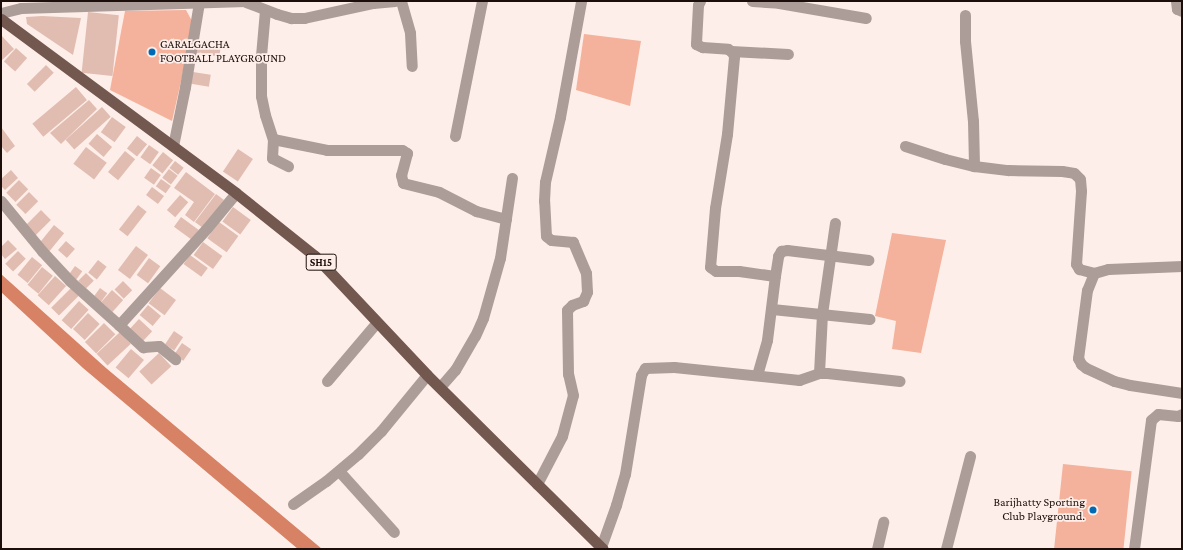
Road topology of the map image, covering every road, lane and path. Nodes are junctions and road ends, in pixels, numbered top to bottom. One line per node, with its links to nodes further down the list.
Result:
1 (395, 1): 11 (street)
2 (401, 1): 19 (street)
3 (482, 1): 20 (street)
4 (582, 1): 52 (street)
5 (700, 1): 17 (street)
6 (752, 1): 15 (street)
7 (1176, 1): 12 (street)
8 (199, 2): 9 (street); 10 (street); 22 (street)
9 (246, 2): 11 (street)
10 (76, 3): 13 (street)
11 (265, 10): 21 (street)
12 (1182, 11)
13 (1, 13)
14 (965, 15): 25 (street)
15 (866, 18)
16 (1, 19): 22 (main road, SH15)
17 (731, 51): 18 (street); 35 (street)
18 (788, 54)
19 (412, 66)
20 (455, 136)
21 (273, 139): 24 (street); 29 (street)
22 (173, 146): 27 (main road, SH15)
23 (905, 146): 25 (street)
24 (288, 166)
25 (974, 166): 34 (street)
26 (512, 178): 29 (street)
27 (236, 193): 39 (main road, SH15); 40 (street)
28 (1, 201): 40 (street)
29 (506, 219): 47 (street)
30 (835, 223): 31 (street)
31 (831, 255): 32 (street); 35 (street); 37 (street)
32 (868, 260)
33 (1182, 266): 34 (street)
34 (1094, 273): 48 (street)
35 (775, 276): 36 (street)
36 (772, 309): 37 (street); 44 (street)
37 (822, 314): 38 (street); 42 (street)
38 (869, 319)
39 (377, 322): 43 (main road, SH15); 45 (street)
40 (118, 325): 41 (street)
41 (175, 359)
42 (818, 373): 44 (street); 46 (street)
43 (427, 375): 47 (main road, SH15); 51 (street)
44 (757, 376): 56 (street)
45 (327, 381)
46 (900, 381)
47 (440, 387): 52 (main road, SH15)
48 (1182, 392)
49 (1182, 414): 59 (street)
50 (970, 456): 58 (street)
51 (339, 471): 53 (street); 55 (street)
52 (537, 484): 56 (main road, SH15)
53 (293, 504)
54 (883, 522): 57 (street)
55 (394, 532)
56 (602, 548)
57 (877, 549)
58 (946, 549)
59 (1134, 549)

